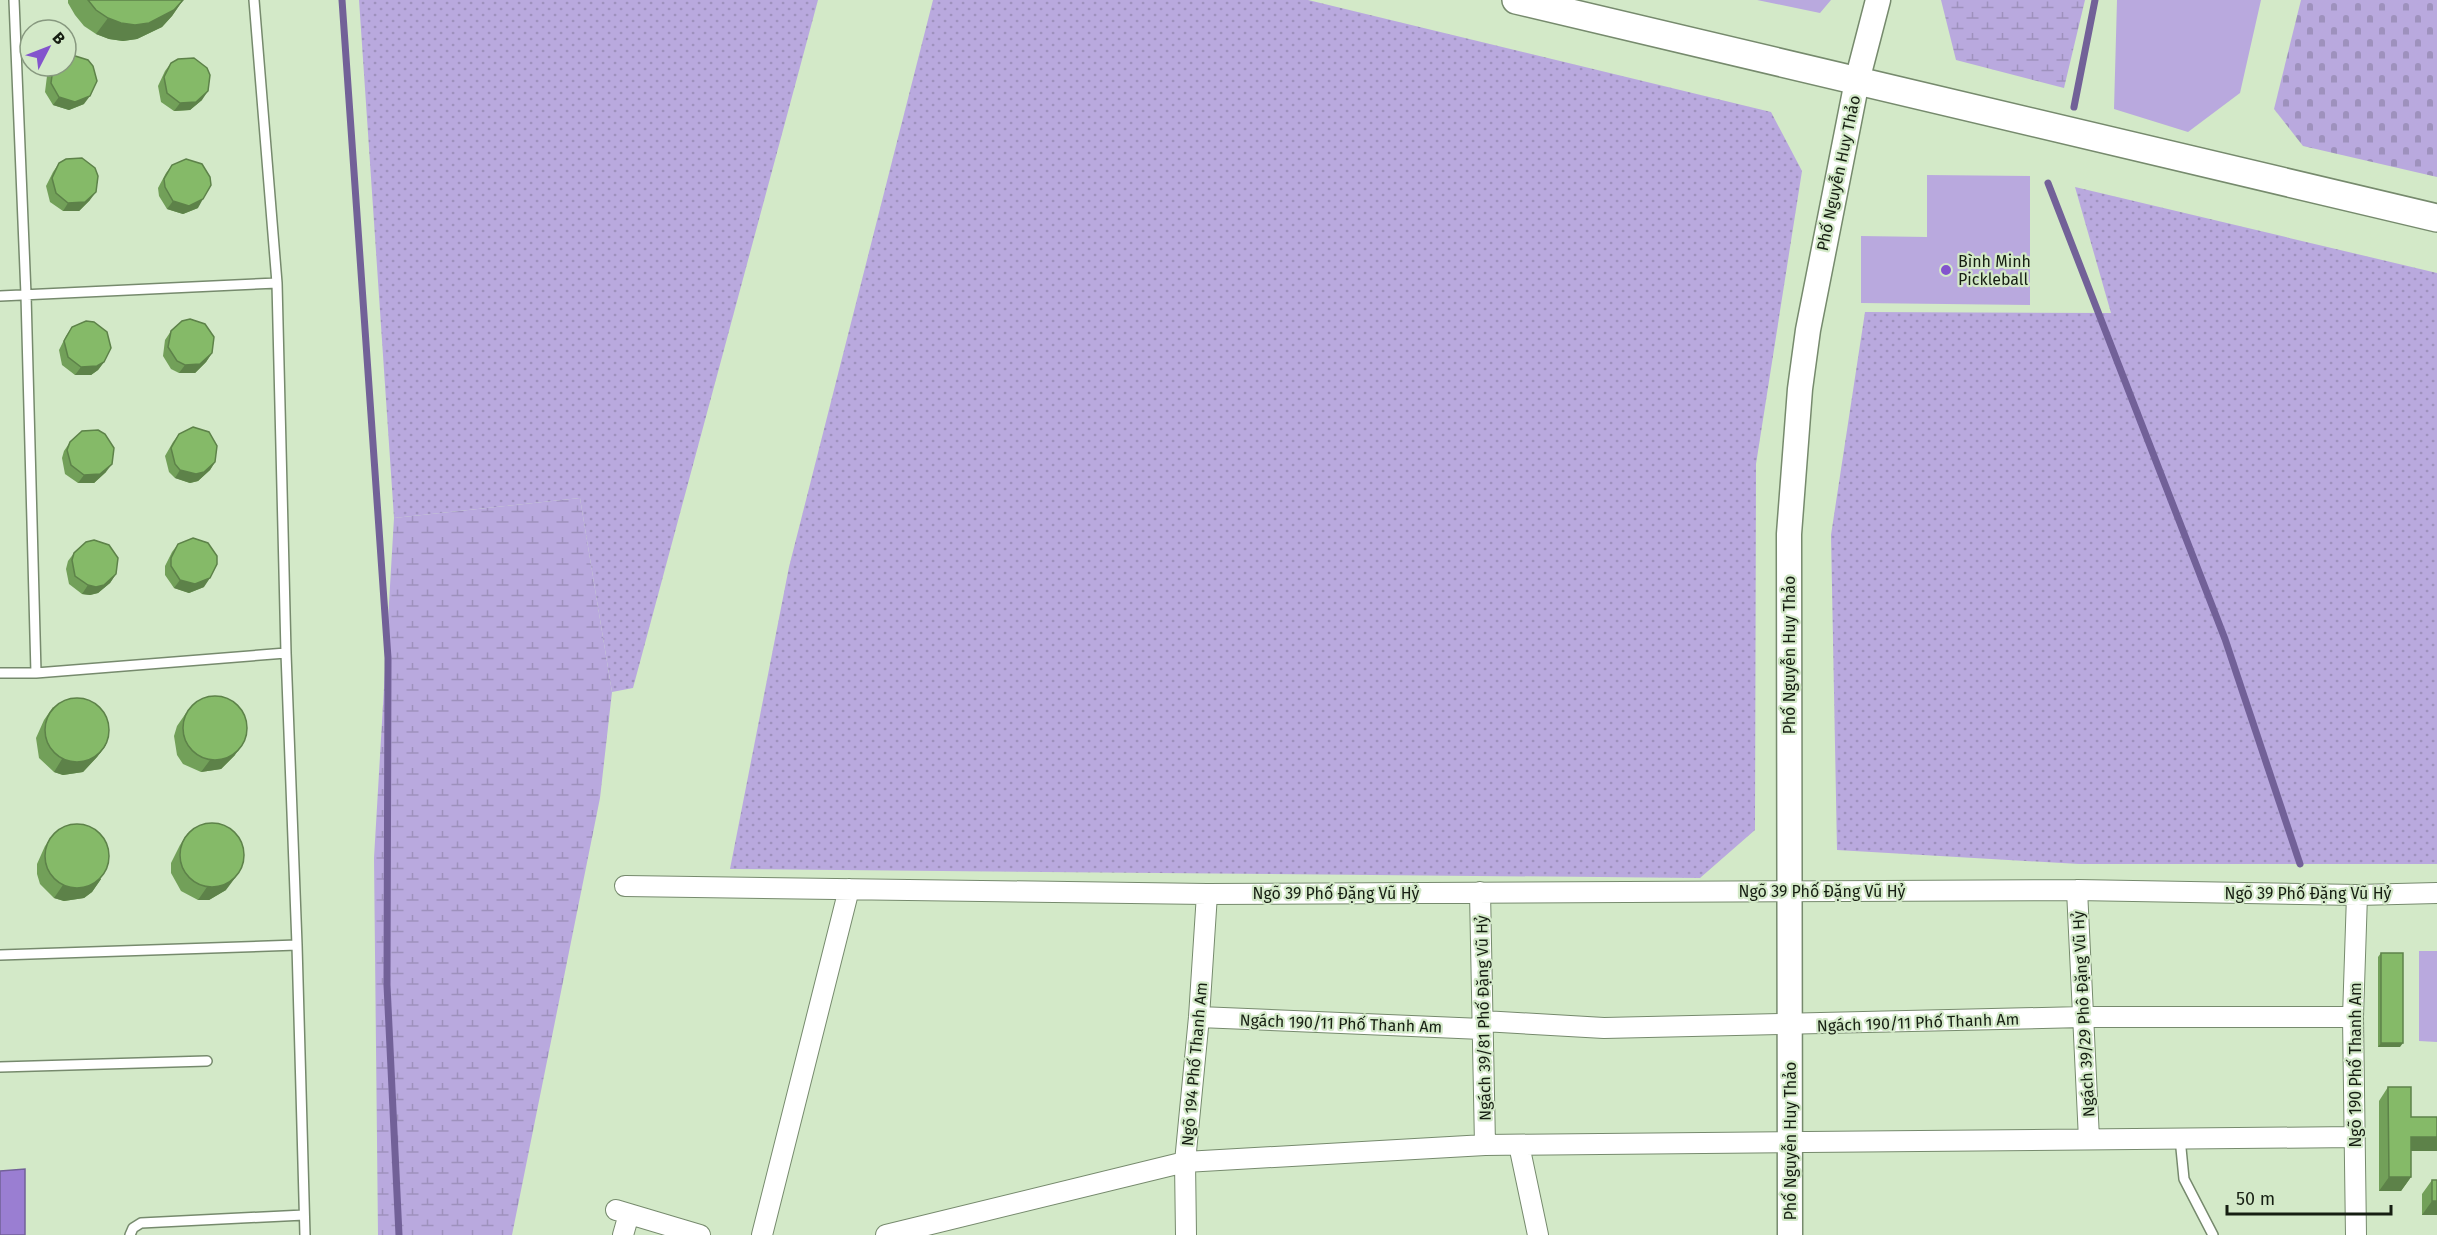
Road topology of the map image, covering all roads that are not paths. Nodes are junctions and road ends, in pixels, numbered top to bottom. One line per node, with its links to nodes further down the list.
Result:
1 (14, 0): 8 (lane)
2 (254, 0): 7 (lane)
3 (1878, 0): 5 (street, Phố Nguyễn Huy Thảo)
4 (1527, 1): 5 (main road)
5 (1857, 81): 6 (main road); 16 (street, Phố Nguyễn Huy Thảo)
6 (2437, 218)
7 (277, 283): 8 (lane); 10 (lane)
8 (26, 295): 9 (lane); 12 (lane)
9 (0, 296)
10 (286, 653): 12 (lane); 21 (lane)
11 (0, 673): 12 (lane)
12 (36, 673)
13 (625, 886): 14 (street, Ngõ 39 Phố Đặng Vũ Hỷ)
14 (849, 889): 19 (street, Ngõ 39 Phố Đặng Vũ Hỷ); 42 (street)
15 (2077, 890): 16 (street, Ngõ 39 Phố Đặng Vũ Hỷ); 20 (street, Ngõ 39 Phố Đặng Vũ Hỷ); 24 (street, Ngách 39/29 Phô Đặng Vũ Hỷ)
16 (1789, 891): 17 (street, Ngõ 39 Phố Đặng Vũ Hỷ); 27 (street, Phố Nguyễn Huy Thảo)
17 (1480, 892): 19 (street, Ngõ 39 Phố Đặng Vũ Hỷ); 26 (street, Ngách 39/81 Phố Đặng Vũ Hỷ)
18 (2437, 893): 20 (street, Ngõ 39 Phố Đặng Vũ Hỷ)
19 (1206, 894): 23 (street, Ngõ 194 Phố Thanh Am)
20 (2357, 895): 25 (street, Ngõ 190 Phố Thanh Am)
21 (297, 945): 22 (lane); 37 (lane)
22 (0, 955)
23 (1199, 1017): 26 (street, Ngách 190/11 Phố Thanh Am); 36 (street, Ngõ 194 Phố Thanh Am)
24 (2083, 1017): 25 (street, Ngách 190/11 Phố Thanh Am); 27 (street, Ngách 190/11 Phố Thanh Am); 32 (street, Ngách 39/29 Phô Đặng Vũ Hỷ)
25 (2353, 1017): 30 (street, Ngõ 190 Phố Thanh Am)
26 (1483, 1025): 27 (street, Ngách 190/11 Phố Thanh Am); 34 (street, Ngách 39/81 Phố Đặng Vũ Hỷ)
27 (1789, 1025): 33 (street, Phố Nguyễn Huy Thảo)
28 (207, 1060): 29 (lane)
29 (0, 1067)
30 (2355, 1137): 31 (street); 48 (street, Ngõ 190 Phố Thanh Am)
31 (2180, 1138): 32 (street); 47 (lane)
32 (2089, 1139): 33 (street)
33 (1790, 1143): 35 (street); 46 (street, Phố Nguyễn Huy Thảo)
34 (1485, 1144): 35 (street); 36 (street)
35 (1519, 1146): 45 (street)
36 (1185, 1162): 43 (street); 44 (street, Ngõ 194 Phố Thanh Am)
37 (304, 1215): 38 (lane); 39 (lane)
38 (130, 1235)
39 (305, 1235)
40 (623, 1235): 41 (street)
41 (700, 1235)
42 (762, 1235)
43 (886, 1235)
44 (1186, 1235)
45 (1538, 1235)
46 (1790, 1235)
47 (2212, 1235)
48 (2356, 1235)

